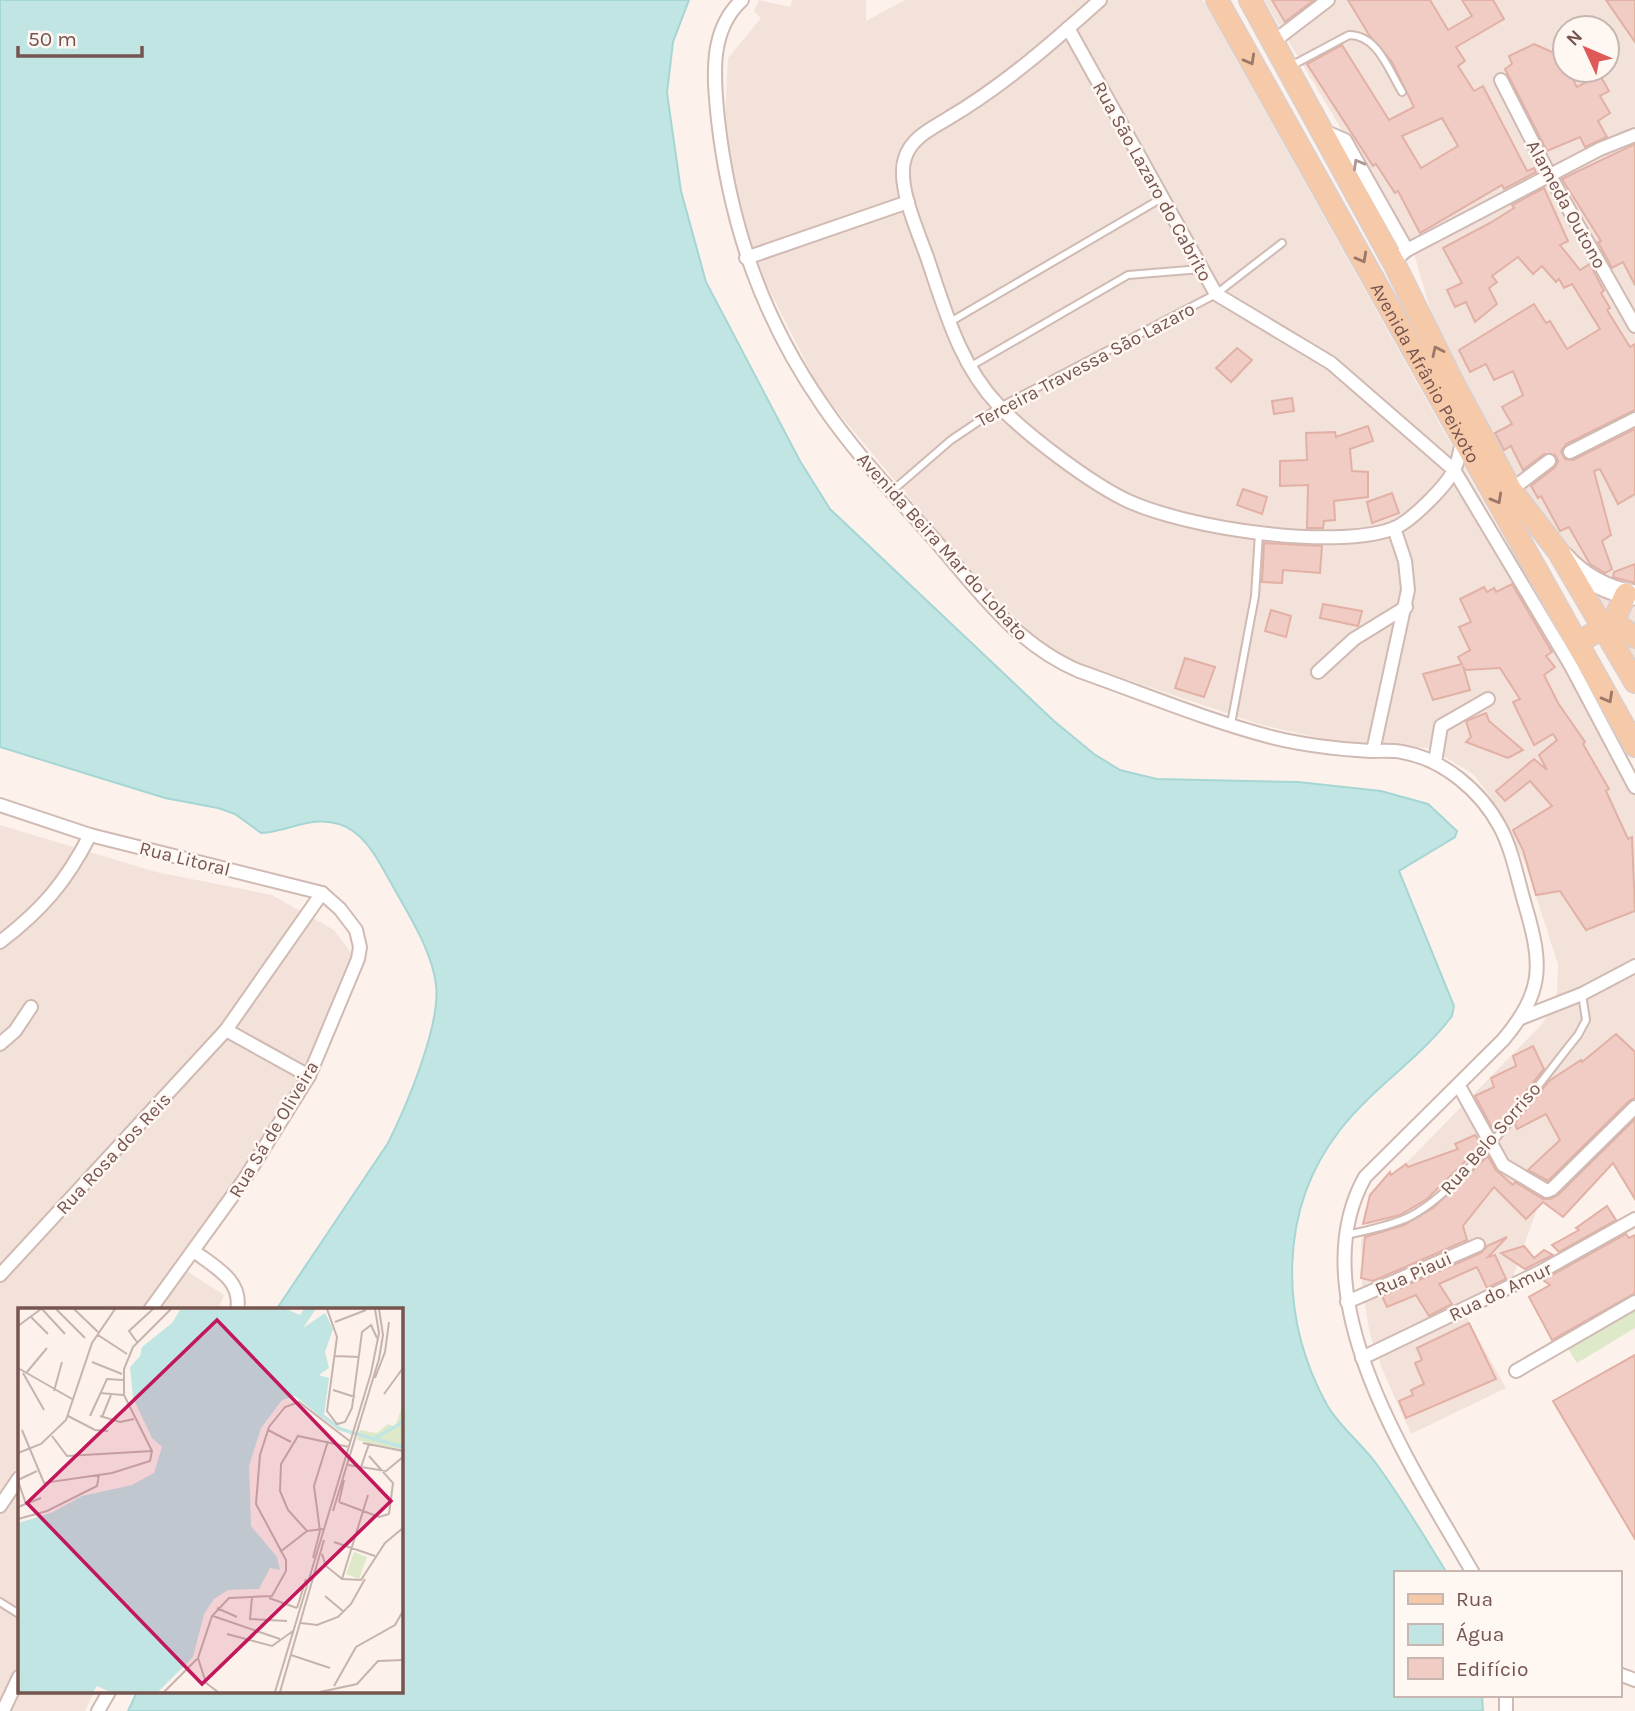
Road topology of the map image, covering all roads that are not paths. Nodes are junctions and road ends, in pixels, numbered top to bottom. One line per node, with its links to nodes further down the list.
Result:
1 (742, 0): 17 (street, Avenida Beira Mar do Lobato)
2 (1100, 0): 6 (street)
3 (1217, 0): 25 (main road, Avenida Afrânio Peixoto, one-way to 25)
4 (1250, 0): 7 (main road, Avenida Afrânio Peixoto)
5 (1328, 0): 7 (street)
6 (1068, 29): 13 (street, Rua São Lazaro do Cabrito); 14 (street)
7 (1273, 42): 8 (main road, Avenida Afrânio Peixoto)
8 (1288, 68): 10 (lane); 16 (main road, Avenida Afrânio Peixoto, one-way to 8)
9 (1501, 80): 12 (street, Alameda Outono)
10 (1402, 92)
11 (1635, 135): 12 (street)
12 (1550, 176): 16 (street); 21 (street, Alameda Outono)
13 (1163, 197): 18 (street, Rua São Lazaro do Cabrito); 20 (lane)
14 (908, 202): 17 (street); 20 (street)
15 (1282, 243): 19 (lane, Terceira Travessa São Lazaro)
16 (1400, 257): 29 (main road, Avenida Afrânio Peixoto, one-way to 16)
17 (747, 258): 30 (street, Avenida Beira Mar do Lobato)
18 (1201, 269): 19 (street, Rua São Lazaro do Cabrito); 22 (lane)
19 (1216, 294): 23 (lane, Terceira Travessa São Lazaro); 28 (street, Rua São Lazaro do Cabrito)
20 (950, 323): 22 (street)
21 (1635, 326)
22 (970, 368): 23 (street)
23 (1000, 407): 30 (lane, Terceira Travessa São Lazaro); 32 (street)
24 (1635, 419): 26 (street)
25 (1463, 439): 28 (street); 38 (main road, Avenida Afrânio Peixoto, one-way to 38)
26 (1570, 453)
27 (1549, 461): 29 (street)
28 (1454, 470): 31 (street); 46 (street, Rua São Lazaro do Cabrito)
29 (1511, 490): 33 (main road, Avenida Afrânio Peixoto)
30 (892, 491): 42 (street, Avenida Beira Mar do Lobato)
31 (1394, 528): 32 (street); 35 (street)
32 (1259, 533): 42 (lane)
33 (1558, 551): 34 (main road); 36 (main road, Avenida Afrânio Peixoto)
34 (1631, 595): 36 (main road)
35 (1406, 607): 39 (street); 44 (street)
36 (1609, 624): 37 (main road); 38 (main road); 40 (main road, Avenida Afrânio Peixoto)
37 (1635, 637)
38 (1577, 643): 43 (main road, Avenida Afrânio Peixoto, one-way to 43)
39 (1318, 672)
40 (1635, 682)
41 (1488, 699): 45 (street)
42 (1231, 724): 44 (street, Avenida Beira Mar do Lobato)
43 (1635, 746)
44 (1373, 751): 45 (street, Avenida Beira Mar do Lobato)
45 (1435, 762): 54 (street, Avenida Beira Mar do Lobato)
46 (1635, 787)
47 (0, 805): 48 (street, Rua Litoral)
48 (90, 835): 49 (street, Rua Litoral); 50 (street)
49 (322, 893): 55 (street, Rua Rosa dos Reis); 57 (street, Rua Sá de Oliveira)
50 (0, 942)
51 (1635, 966): 52 (street)
52 (1582, 994): 54 (street); 60 (lane, Rua Belo Sorriso)
53 (31, 1007): 56 (street)
54 (1521, 1018): 58 (street, Avenida Beira Mar do Lobato)
55 (226, 1030): 57 (street); 65 (street, Rua Rosa dos Reis)
56 (0, 1044)
57 (309, 1076): 64 (street, Rua Sá de Oliveira)
58 (1459, 1086): 60 (street); 62 (street, Avenida Beira Mar do Lobato)
59 (1635, 1107): 60 (street)
60 (1489, 1144): 62 (lane, Rua Belo Sorriso)
61 (1635, 1219): 70 (street, Rua do Amur)
62 (1347, 1235): 66 (street, Avenida Beira Mar do Lobato)
63 (1478, 1245): 66 (street, Rua Piaui)
64 (195, 1252): 68 (street, Rua Sá de Oliveira); 69 (street)
65 (0, 1275)
66 (1348, 1302): 70 (street, Avenida Beira Mar do Lobato)
67 (1635, 1302): 71 (street)
68 (152, 1308)
69 (237, 1308)
70 (1362, 1357): 74 (street, Avenida Beira Mar do Lobato)
71 (1516, 1371)
72 (18, 1479): 73 (street)
73 (0, 1506)
74 (1472, 1571)
75 (0, 1602): 76 (lane)
76 (18, 1613)
77 (18, 1679): 79 (street)
78 (108, 1694): 80 (street)
79 (3, 1711)
80 (98, 1711)

